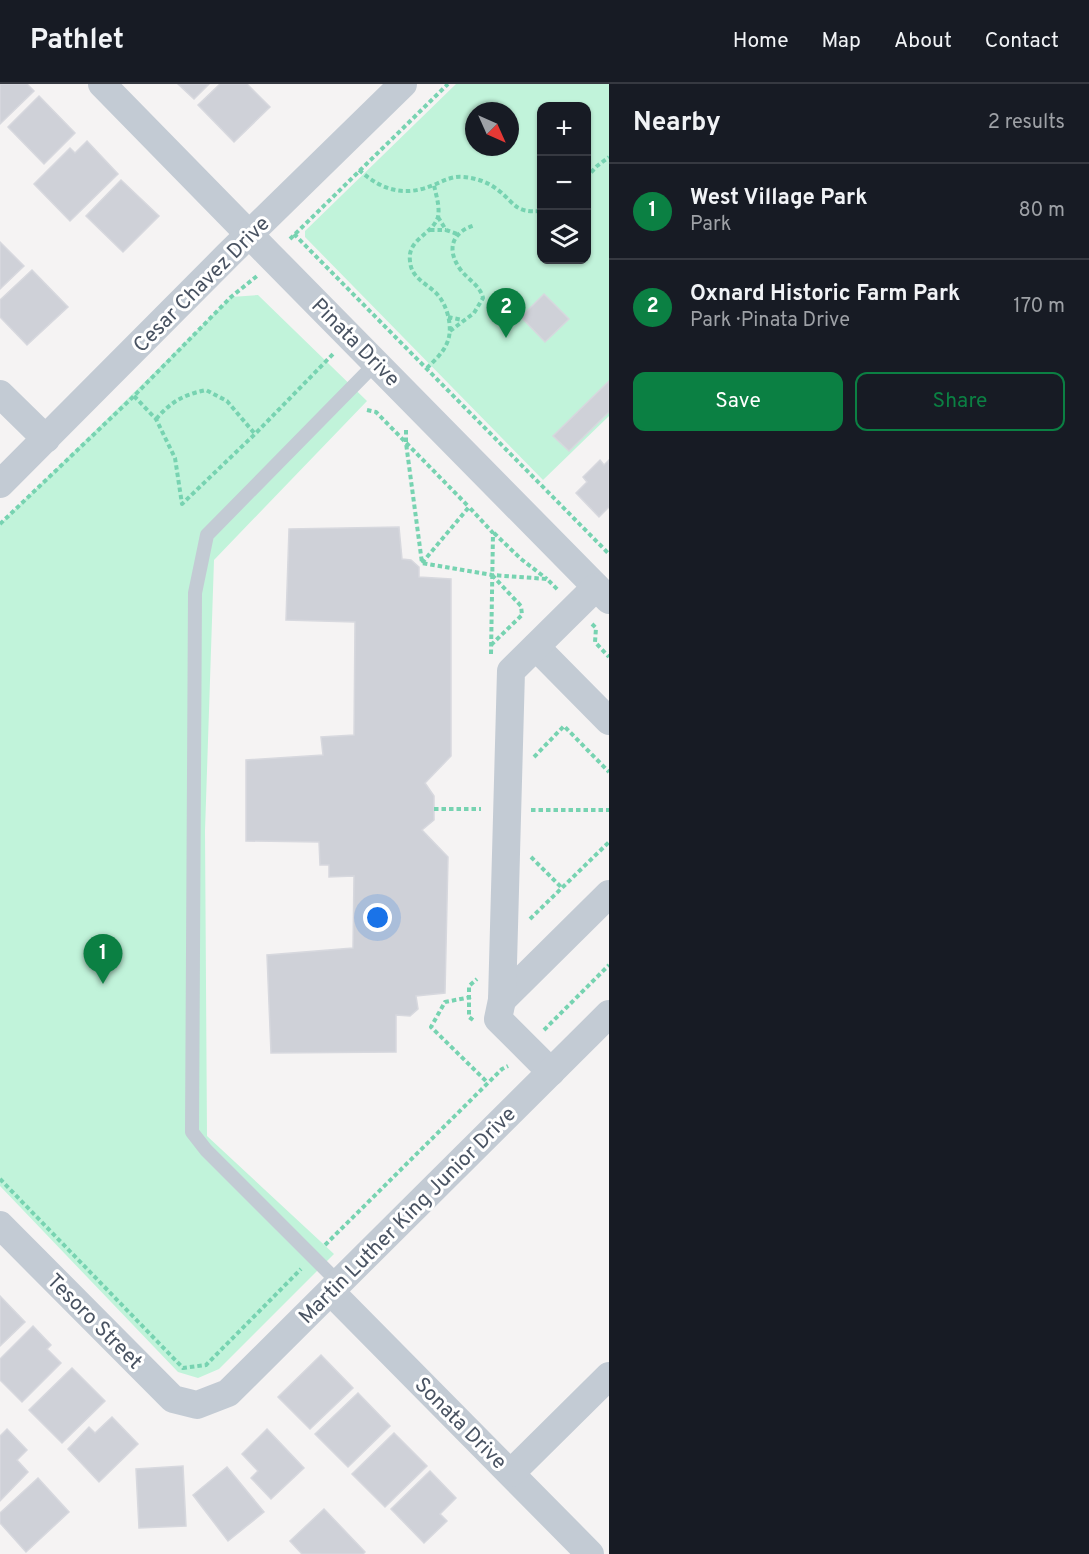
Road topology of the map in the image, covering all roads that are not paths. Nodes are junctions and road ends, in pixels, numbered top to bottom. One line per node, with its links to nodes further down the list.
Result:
1 (102, 84): 3 (street, Pinata Drive)
2 (403, 84): 3 (street, Cesar Chavez Drive)
3 (249, 236): 4 (street, Pinata Drive); 6 (street, Cesar Chavez Drive)
4 (376, 363): 8 (street, Pinata Drive); 16 (lane)
5 (0, 394): 6 (street)
6 (46, 439): 7 (street, Cesar Chavez Drive)
7 (0, 484)
8 (603, 594): 9 (street)
9 (536, 647): 10 (street); 12 (street)
10 (609, 721)
11 (609, 894): 12 (street)
12 (502, 1000): 14 (street)
13 (609, 1014): 14 (street, Martin Luther King Junior Drive)
14 (541, 1063): 16 (street, Martin Luther King Junior Drive)
15 (0, 1225): 18 (street, Tesoro Street)
16 (335, 1288): 18 (street, Martin Luther King Junior Drive); 19 (street, Sonata Drive)
17 (609, 1376): 19 (street)
18 (197, 1406)
19 (511, 1473): 20 (street, Sonata Drive)
20 (590, 1554)

